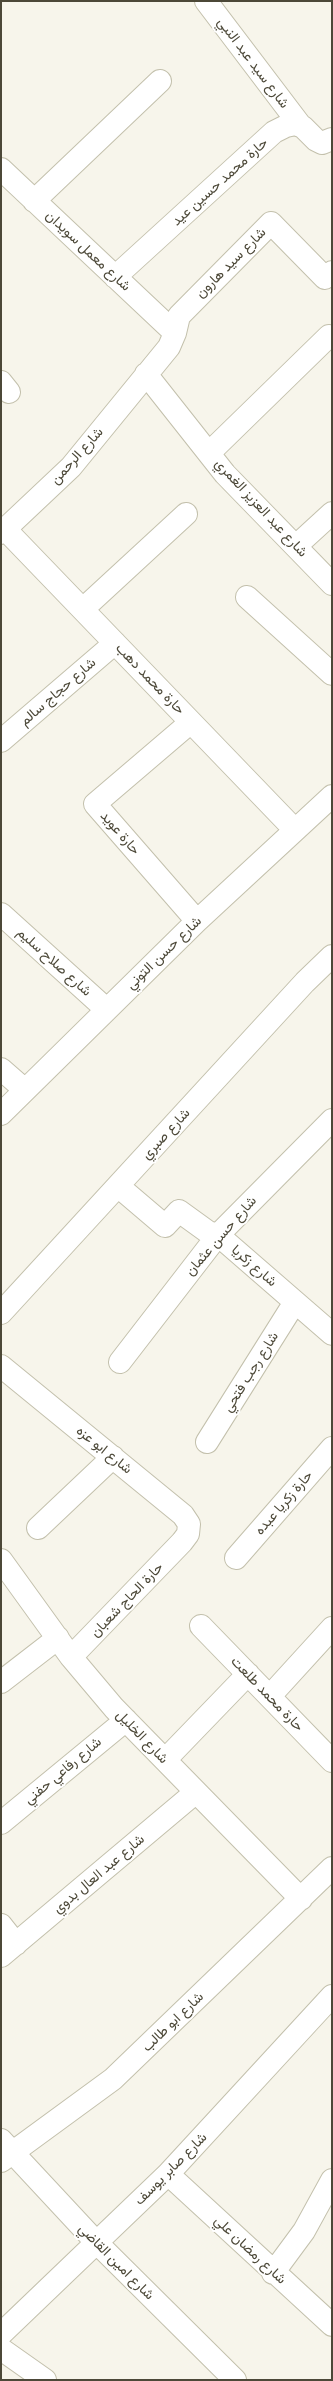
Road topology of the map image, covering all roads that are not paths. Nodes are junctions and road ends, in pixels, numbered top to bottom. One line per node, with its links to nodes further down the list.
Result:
1 (206, 1): 3 (street, شارع سيد عبد النبي)
2 (160, 81): 6 (street)
3 (300, 125): 4 (street); 8 (street, حارة محمد حسين عيد)
4 (332, 139)
5 (1, 169): 6 (street, شارع معمل سويدان)
6 (34, 200): 8 (street, شارع معمل سويدان)
7 (332, 272): 9 (street, شارع سيد هارون)
8 (115, 277): 9 (street, شارع معمل سويدان)
9 (175, 333): 11 (street, شارع سيد هارون)
10 (329, 336): 12 (street)
11 (146, 374): 12 (street, شارع عبد العزيز الغمري); 15 (street, شارع الرحمن)
12 (209, 453): 16 (street, شارع عبد العزيز الغمري)
13 (332, 513): 16 (street)
14 (186, 514): 19 (street)
15 (3, 531): 19 (street, حارة محمد دهب)
16 (296, 546): 17 (street, شارع عبد العزيز الغمري)
17 (332, 584)
18 (247, 597): 21 (street)
19 (83, 610): 20 (street, حارة محمد دهب)
20 (115, 643): 22 (street, حارة محمد دهب); 23 (street, شارع حجاج سالم)
21 (332, 674)
22 (190, 722): 25 (street, حارة محمد دهب); 27 (street, حارة عويد)
23 (1, 741)
24 (332, 796): 25 (street, شارع حسن التوني)
25 (295, 830): 27 (street, شارع حسن التوني)
26 (1, 914): 29 (street, شارع صلاح سليم)
27 (197, 921): 29 (street, شارع حسن التوني)
28 (332, 956): 34 (street, شارع صبري)
29 (106, 1009): 31 (street, شارع حسن التوني)
30 (1, 1069): 31 (street)
31 (25, 1090): 32 (street, شارع حسن التوني)
32 (1, 1114)
33 (332, 1120): 35 (street, شارع حسن عثمان)
34 (118, 1186): 35 (street, شارع زكريا); 37 (street, شارع صبري)
35 (218, 1235): 36 (street, شارع زكريا); 39 (street, شارع حسن عثمان)
36 (295, 1302): 38 (street, شارع زكريا); 41 (street, شارع رجب فتحي)
37 (1, 1313)
38 (332, 1334)
39 (120, 1362)
40 (1, 1366): 43 (street, شارع ابو عزه)
41 (207, 1442)
42 (332, 1448): 46 (street, حارة زكريا عبده)
43 (113, 1457): 44 (street); 45 (street, شارع ابو عزه)
44 (38, 1528)
45 (182, 1542): 51 (street, حارة الحاج شعبان)
46 (236, 1558)
47 (1, 1560): 50 (street, شارع الخليل)
48 (202, 1626): 52 (street, حارة محمد طلعت)
49 (332, 1628): 54 (street)
50 (58, 1638): 51 (street, شارع الخليل); 53 (street)
51 (72, 1657): 55 (street, شارع الخليل)
52 (248, 1674): 54 (street, حارة محمد طلعت); 56 (street)
53 (1, 1682)
54 (270, 1696): 57 (street, حارة محمد طلعت)
55 (126, 1720): 56 (street, شارع الخليل); 59 (street, شارع رفاعي حفني)
56 (165, 1760): 58 (street, شارع الخليل)
57 (332, 1761)
58 (196, 1792): 61 (street, شارع الخليل); 63 (street, شارع عبد العال بدوي)
59 (1, 1823)
60 (332, 1868): 61 (street, شارع ابو طالب)
61 (301, 1899): 65 (street, شارع ابو طالب)
62 (1, 1925): 63 (street)
63 (8, 1950)
64 (332, 1996): 66 (street, شارع صابر يوسف)
65 (5, 2151): 68 (street, شارع امين القاضي)
66 (168, 2174): 68 (street, شارع صابر يوسف); 69 (street, شارع رمضان علي)
67 (332, 2180): 69 (street)
68 (96, 2242): 71 (street, شارع صابر يوسف); 74 (street, شارع امين القاضي)
69 (273, 2273): 70 (street, شارع رمضان علي)
70 (332, 2325)
71 (1, 2334)
72 (1, 2350): 73 (street)
73 (45, 2380)
74 (235, 2380)

